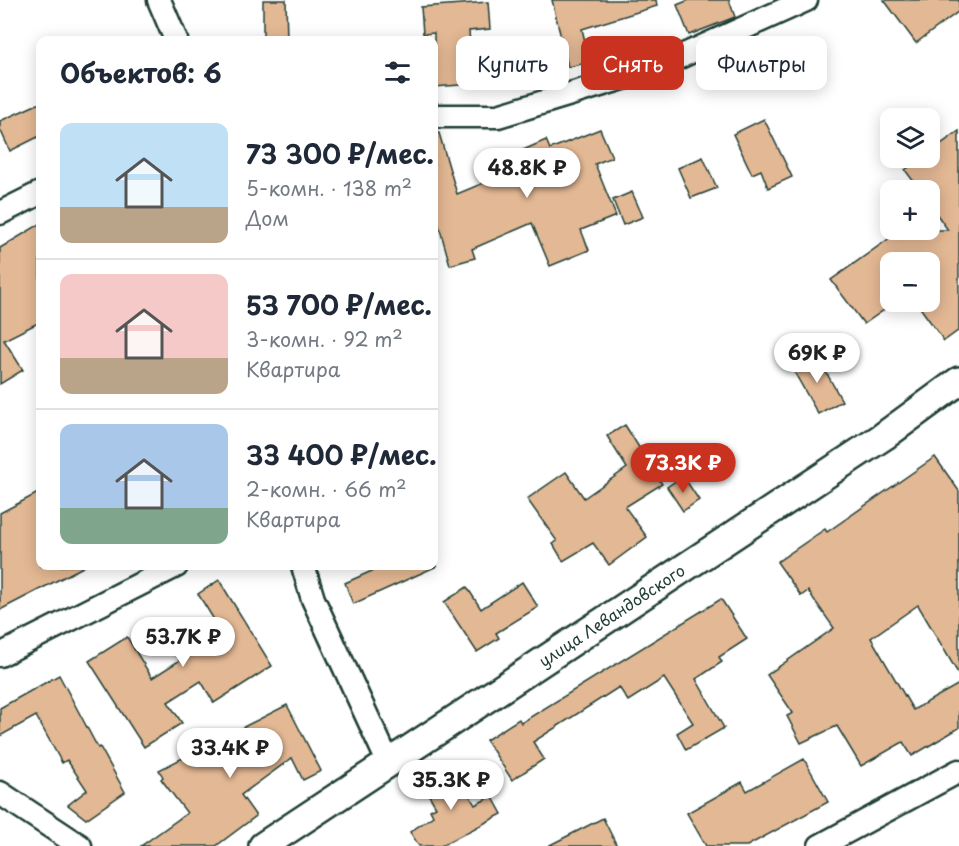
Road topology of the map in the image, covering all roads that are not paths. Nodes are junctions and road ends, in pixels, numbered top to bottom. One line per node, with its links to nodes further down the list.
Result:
1 (159, 0): 3 (street)
2 (806, 0): 4 (street)
3 (174, 36)
4 (438, 116)
5 (36, 195): 6 (street)
6 (0, 213)
7 (959, 381): 11 (street, улица Левандовского)
8 (168, 570): 10 (street)
9 (304, 570): 11 (street)
10 (0, 655)
11 (389, 764): 15 (street, улица Левандовского)
12 (959, 771): 16 (street)
13 (0, 793): 14 (street)
14 (80, 846)
15 (263, 846)
16 (820, 846)

